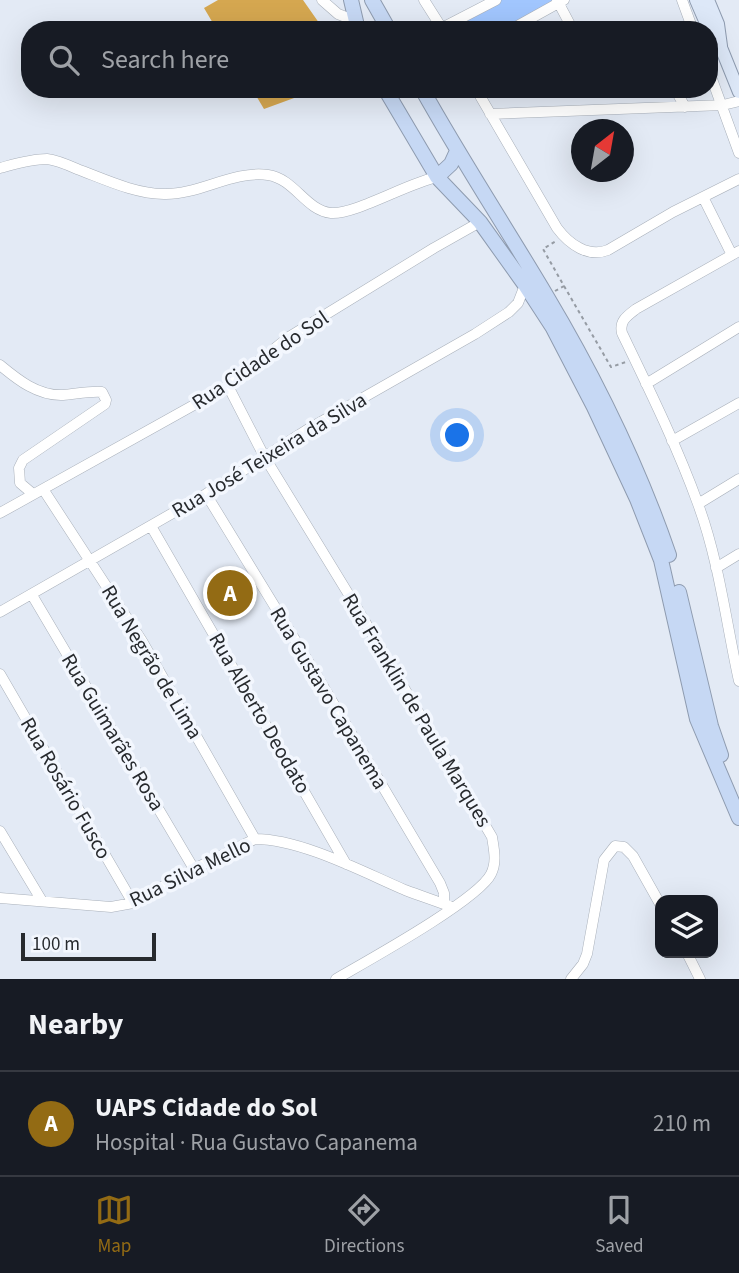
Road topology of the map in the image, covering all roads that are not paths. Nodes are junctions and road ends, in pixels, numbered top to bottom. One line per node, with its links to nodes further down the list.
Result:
1 (322, 0): 10 (street)
2 (352, 0): 11 (highway)
3 (372, 0): 12 (highway)
4 (424, 0): 13 (street)
5 (496, 0): 14 (street)
6 (682, 0): 17 (street)
7 (696, 0): 18 (main road)
8 (708, 0): 19 (main road)
9 (560, 1): 15 (street); 16 (street)
10 (350, 21)
11 (356, 21)
12 (384, 21)
13 (437, 21)
14 (457, 21)
15 (526, 21)
16 (569, 21)
17 (690, 21)
18 (705, 21)
19 (717, 21)
20 (718, 24): 22 (main road)
21 (718, 44): 22 (main road)
22 (722, 50): 23 (main road)
23 (739, 92)
24 (718, 93): 30 (street)
25 (390, 98): 37 (highway)
26 (427, 98): 33 (highway)
27 (481, 98): 32 (street)
28 (680, 98): 31 (street)
29 (739, 101): 30 (street)
30 (723, 105): 31 (street); 34 (street)
31 (685, 107): 32 (street)
32 (490, 114): 39 (street)
33 (457, 151): 36 (highway); 37 (highway)
34 (739, 153)
35 (0, 168): 37 (street)
36 (468, 171): 40 (highway); 64 (highway)
37 (436, 177): 40 (highway)
38 (739, 180): 39 (street)
39 (703, 197): 41 (street)
40 (480, 222): 42 (highway); 46 (street, Rua Cidade do Sol)
41 (736, 253): 45 (street)
42 (525, 285): 49 (street, Rua José Teixeira da Silva); 65 (highway)
43 (739, 327): 45 (street)
44 (0, 365): 51 (street, Rua Negrão de Lima)
45 (646, 384): 48 (street)
46 (228, 387): 49 (street, Rua Franklin de Paula Marques); 51 (street, Rua Cidade do Sol)
47 (739, 402): 48 (street)
48 (672, 441): 53 (street)
49 (264, 456): 52 (street, Rua José Teixeira da Silva); 76 (street, Rua Franklin de Paula Marques)
50 (739, 480): 53 (street)
51 (38, 491): 54 (street, Rua Cidade do Sol); 57 (street, Rua Negrão de Lima)
52 (206, 494): 55 (street, Rua José Teixeira da Silva); 70 (street, Rua Gustavo Capanema)
53 (698, 504): 58 (street)
54 (0, 513)
55 (151, 526): 57 (street, Rua José Teixeira da Silva); 68 (street, Rua Alberto Deodato)
56 (739, 554): 58 (street)
57 (90, 560): 59 (street, Rua José Teixeira da Silva); 67 (street, Rua Negrão de Lima)
58 (716, 568): 61 (street)
59 (32, 595): 60 (street, Rua José Teixeira da Silva); 69 (street, Rua Guimarães Rosa)
60 (0, 612)
61 (734, 631): 63 (street)
62 (0, 674): 75 (street, Rua Rosário Fusco)
63 (739, 681)
64 (739, 798)
65 (739, 818)
66 (0, 831): 74 (street)
67 (255, 839): 68 (street, Rua Silva Mello); 69 (street, Rua Silva Mello)
68 (346, 864): 72 (street, Rua Silva Mello)
69 (194, 869): 75 (street, Rua Silva Mello)
70 (437, 878): 72 (street); 76 (street, Rua Gustavo Capanema)
71 (655, 895): 79 (street)
72 (422, 896): 76 (street, Rua Silva Mello)
73 (0, 898): 74 (street, Rua Silva Mello)
74 (41, 901): 75 (street, Rua Silva Mello)
75 (133, 903)
76 (448, 906): 78 (street, Rua Franklin de Paula Marques)
77 (690, 958): 80 (street)
78 (336, 979)
79 (571, 979)
80 (700, 979)

